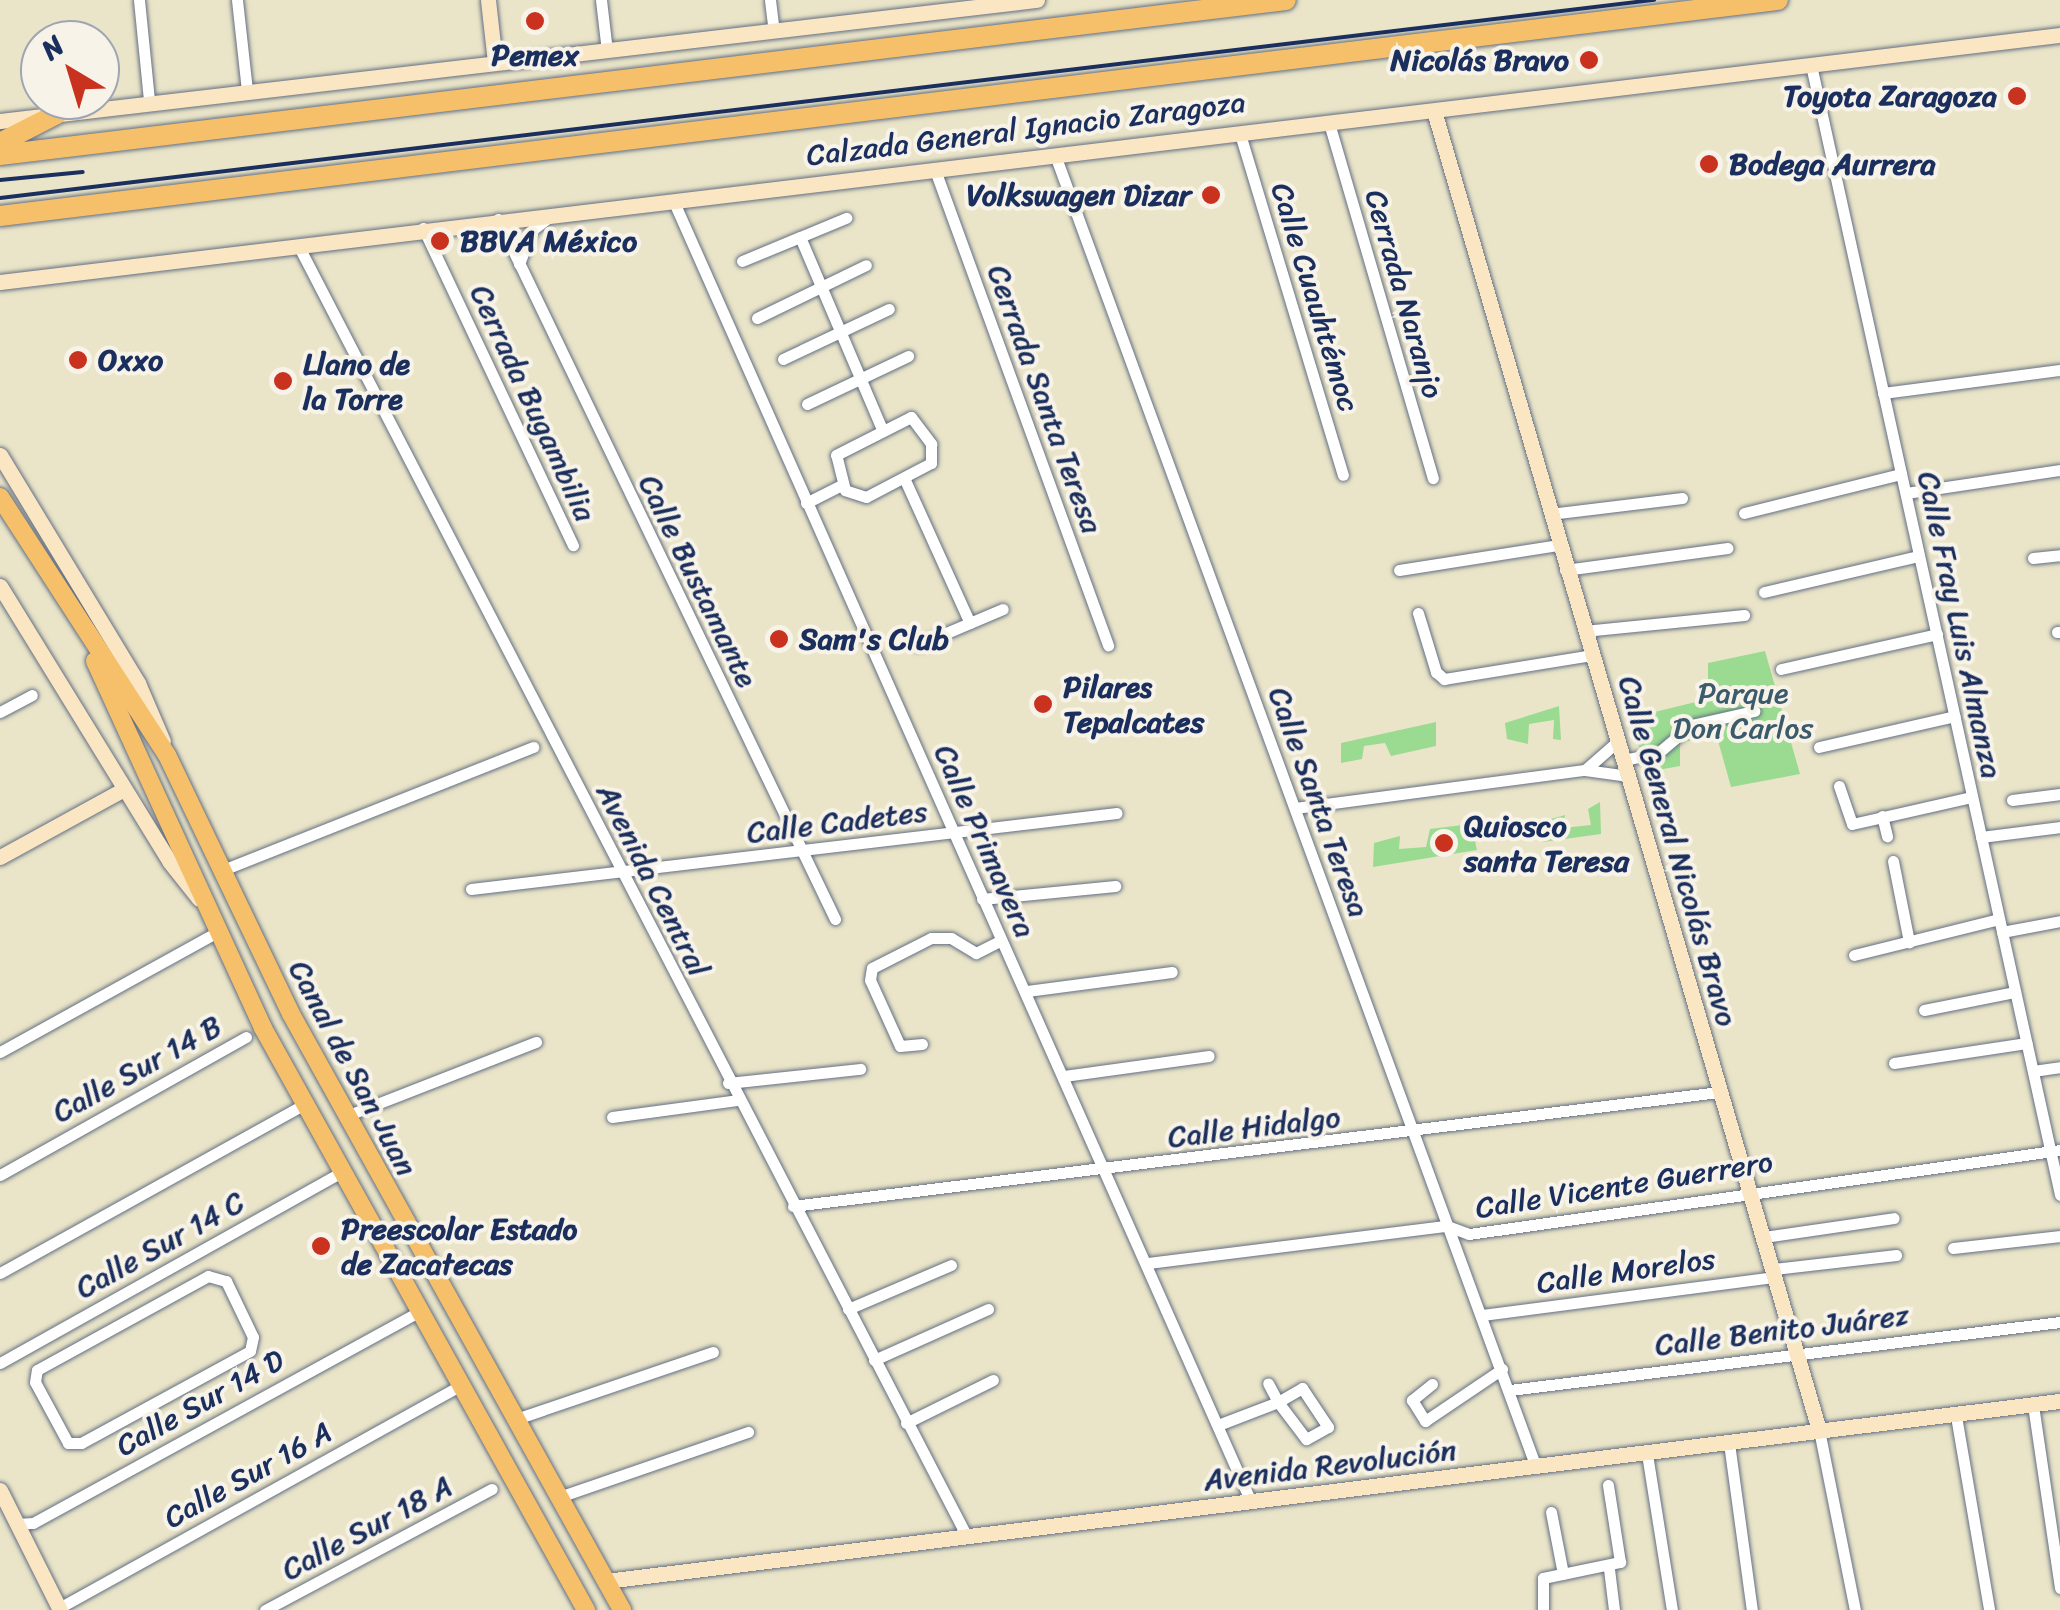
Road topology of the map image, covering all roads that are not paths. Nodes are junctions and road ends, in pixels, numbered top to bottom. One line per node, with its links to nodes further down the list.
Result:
1 (138, 0): 16 (street)
2 (237, 0): 15 (street)
3 (488, 0): 13 (main road)
4 (601, 0): 12 (street)
5 (770, 0): 10 (street)
6 (1036, 0): 9 (main road)
7 (1286, 0): 23 (highway)
8 (1778, 0): 28 (highway, Calzada General Ignacio Zaragoza)
9 (1027, 1): 10 (main road)
10 (774, 32): 12 (main road)
11 (2060, 35): 14 (main road, Calzada General Ignacio Zaragoza)
12 (607, 52): 13 (main road)
13 (495, 62): 15 (main road)
14 (1811, 65): 18 (main road, Calzada General Ignacio Zaragoza); 46 (street, Calle Fray Luis Almanza)
15 (247, 91): 16 (main road)
16 (149, 101): 17 (main road)
17 (120, 105)
18 (1434, 111): 20 (main road, Calzada General Ignacio Zaragoza); 60 (main road, Calle General Nicolás Bravo)
19 (45, 120): 22 (highway)
20 (1329, 123): 21 (main road, Calzada General Ignacio Zaragoza); 53 (street, Cerrada Naranjo)
21 (1240, 134): 24 (main road, Calzada General Ignacio Zaragoza); 52 (street, Calle Cuauhtémoc)
22 (0, 143)
23 (0, 155)
24 (1054, 155): 25 (main road, Calzada General Ignacio Zaragoza); 99 (street, Calle Santa Teresa)
25 (935, 170): 26 (main road, Calzada General Ignacio Zaragoza); 80 (street, Cerrada Santa Teresa)
26 (673, 200): 27 (main road, Calzada General Ignacio Zaragoza); 59 (street, Calle Primavera)
27 (552, 215): 30 (main road, Calzada General Ignacio Zaragoza); 35 (street)
28 (0, 216)
29 (846, 218): 32 (street)
30 (498, 219): 31 (main road, Calzada General Ignacio Zaragoza); 35 (street, Calle Bustamante)
31 (422, 228): 33 (main road, Calzada General Ignacio Zaragoza); 63 (street, Cerrada Bugambilia)
32 (800, 237): 34 (street); 38 (street)
33 (298, 244): 37 (main road, Calzada General Ignacio Zaragoza); 110 (street, Avenida Central)
34 (742, 261)
35 (519, 264): 106 (street, Calle Bustamante)
36 (866, 265): 38 (street)
37 (0, 282)
38 (822, 286): 40 (street); 41 (street)
39 (888, 309): 41 (street)
40 (757, 318)
41 (842, 331): 43 (street); 45 (street)
42 (908, 356): 45 (street)
43 (783, 359)
44 (2060, 370): 46 (street)
45 (860, 378): 47 (street); 48 (street)
46 (1883, 393): 51 (street, Calle Fray Luis Almanza)
47 (807, 404)
48 (882, 429): 54 (street); 55 (street)
49 (0, 455): 91 (main road, Canal de San Juan)
50 (2060, 470): 56 (street)
51 (1901, 474): 56 (street, Calle Fray Luis Almanza); 61 (street)
52 (1343, 475)
53 (1433, 478)
54 (905, 480): 55 (street); 76 (street)
55 (840, 485): 59 (street)
56 (1906, 493): 66 (street, Calle Fray Luis Almanza)
57 (0, 497): 77 (main road, Canal de San Juan)
58 (1682, 498): 60 (street)
59 (806, 502): 103 (street, Calle Primavera)
60 (1550, 514): 62 (main road, Calle General Nicolás Bravo)
61 (1744, 514)
62 (1559, 544): 68 (street); 69 (main road, Calle General Nicolás Bravo)
63 (573, 545)
64 (1728, 548): 69 (street)
65 (2060, 555): 67 (street)
66 (1919, 556): 71 (street); 79 (street, Calle Fray Luis Almanza)
67 (2032, 558)
68 (1399, 570)
69 (1565, 570): 78 (main road, Calle General Nicolás Bravo)
70 (0, 586): 72 (main road, Canal de San Juan)
71 (1764, 592)
72 (5, 605): 95 (main road, Canal de San Juan)
73 (1004, 609): 76 (street)
74 (1418, 613): 82 (street)
75 (1744, 615): 78 (street)
76 (970, 623): 81 (street)
77 (78, 624): 91 (main road, Canal de San Juan); 114 (main road, Canal de San Juan)
78 (1584, 631): 82 (main road, Calle General Nicolás Bravo)
79 (1936, 634): 83 (street); 87 (street, Calle Fray Luis Almanza)
80 (1108, 644)
81 (918, 646)
82 (1592, 655): 88 (main road, Calle General Nicolás Bravo)
83 (1780, 670)
84 (32, 695): 85 (street)
85 (0, 712)
86 (1754, 712): 92 (street)
87 (1954, 716): 90 (street); 97 (street, Calle Fray Luis Almanza)
88 (1618, 741): 92 (main road, Calle General Nicolás Bravo); 93 (street)
89 (533, 747): 109 (street)
90 (1819, 747)
91 (167, 755): 109 (main road, Canal de San Juan)
92 (1626, 768): 93 (street); 138 (main road, Calle General Nicolás Bravo)
93 (1584, 770): 99 (street)
94 (1839, 786): 101 (street)
95 (124, 789): 107 (main road); 114 (main road, Canal de San Juan)
96 (2060, 794): 98 (street)
97 (1972, 796): 101 (street); 105 (street, Calle Fray Luis Almanza)
98 (2012, 800)
99 (1294, 808): 143 (street, Calle Santa Teresa)
100 (1117, 813): 103 (street, Calle Cadetes)
101 (1882, 816): 104 (street)
102 (2060, 827): 105 (street)
103 (954, 833): 106 (street, Calle Cadetes); 113 (street, Calle Primavera)
104 (1887, 836)
105 (1981, 837): 117 (street, Calle Fray Luis Almanza)
106 (800, 851): 110 (street, Calle Cadetes); 115 (street, Calle Bustamante)
107 (0, 856)
108 (1893, 861): 120 (street)
109 (220, 870): 141 (main road, Canal de San Juan)
110 (622, 873): 112 (street, Calle Cadetes); 137 (street, Avenida Central)
111 (1115, 886): 113 (street)
112 (471, 890)
113 (982, 899): 119 (street, Calle Primavera)
114 (201, 901): 118 (main road, Canal de San Juan)
115 (835, 919)
116 (2060, 920): 117 (street)
117 (2001, 925): 120 (street); 124 (street, Calle Fray Luis Almanza)
118 (217, 932): 130 (street); 140 (main road, Canal de San Juan)
119 (1001, 940): 123 (street, Calle Primavera); 128 (street)
120 (1909, 942): 121 (street)
121 (1854, 955)
122 (1172, 972): 123 (street)
123 (1026, 992): 136 (street, Calle Primavera)
124 (2015, 992): 125 (street); 129 (street, Calle Fray Luis Almanza)
125 (1924, 1010)
126 (246, 1037): 147 (street, Calle Sur 14 B)
127 (536, 1042): 141 (street)
128 (922, 1044)
129 (2027, 1044): 132 (street); 135 (street, Calle Fray Luis Almanza)
130 (0, 1052)
131 (1210, 1056): 136 (street)
132 (1894, 1063)
133 (2060, 1067): 135 (street)
134 (860, 1069): 137 (street)
135 (2033, 1071): 144 (street, Calle Fray Luis Almanza)
136 (1064, 1076): 145 (street, Calle Primavera)
137 (728, 1083): 139 (street, Avenida Central)
138 (1719, 1092): 143 (street, Calle Hidalgo); 148 (main road, Calle General Nicolás Bravo)
139 (737, 1100): 142 (street); 150 (street, Avenida Central)
140 (304, 1104): 146 (main road, Canal de San Juan); 159 (street)
141 (346, 1116): 182 (main road, Canal de San Juan)
142 (612, 1117)
143 (1413, 1133): 145 (street, Calle Hidalgo); 152 (street, Calle Santa Teresa)
144 (2055, 1151): 148 (street, Calle Vicente Guerrero); 149 (street, Calle Fray Luis Almanza)
145 (1104, 1169): 150 (street, Calle Hidalgo); 157 (street, Calle Primavera)
146 (344, 1172): 161 (street, Calle Sur 14 C); 165 (main road, Canal de San Juan)
147 (0, 1175)
148 (1749, 1191): 152 (street, Calle Vicente Guerrero); 154 (main road, Calle General Nicolás Bravo)
149 (2060, 1196)
150 (794, 1206): 162 (street, Avenida Central)
151 (1894, 1218): 154 (street)
152 (1448, 1226): 157 (street, Calle Vicente Guerrero); 166 (street, Calle Santa Teresa)
153 (2060, 1236): 155 (street)
154 (1764, 1237): 160 (main road, Calle General Nicolás Bravo)
155 (1953, 1248)
156 (1896, 1255): 160 (street, Calle Morelos)
157 (1148, 1263): 184 (street, Calle Primavera)
158 (951, 1264): 162 (street)
159 (0, 1273)
160 (1775, 1273): 166 (street, Calle Morelos); 169 (main road, Calle General Nicolás Bravo)
161 (131, 1289): 164 (street); 171 (street, Calle Sur 14 C)
162 (848, 1309): 170 (street, Avenida Central)
163 (988, 1309): 170 (street)
164 (140, 1311): 164 (street)
165 (413, 1315): 176 (main road, Canal de San Juan); 196 (street, Calle Sur 14 D)
166 (1482, 1316): 172 (street, Calle Santa Teresa)
167 (2060, 1322): 169 (street, Calle Benito Juárez)
168 (713, 1352): 182 (street)
169 (1796, 1353): 177 (street, Calle Benito Juárez); 185 (main road, Calle General Nicolás Bravo)
170 (874, 1360): 183 (street, Avenida Central)
171 (0, 1362)
172 (1502, 1368): 175 (street); 177 (street, Calle Santa Teresa)
173 (994, 1380): 183 (street)
174 (1268, 1383): 178 (street)
175 (1432, 1384)
176 (462, 1385): 203 (street, Calle Sur 16 A); 205 (main road, Canal de San Juan)
177 (1510, 1390): 189 (street, Calle Santa Teresa)
178 (1278, 1402): 178 (street); 184 (street)
179 (2060, 1402): 180 (main road, Avenida Revolución)
180 (2033, 1405): 181 (main road, Avenida Revolución); 202 (street)
181 (1956, 1416): 185 (main road, Avenida Revolución); 212 (street)
182 (516, 1419): 193 (main road, Canal de San Juan)
183 (906, 1423): 198 (street, Avenida Central)
184 (1218, 1425): 194 (street, Calle Primavera)
185 (1818, 1430): 187 (main road, Avenida Revolución); 211 (street, Calle General Nicolás Bravo)
186 (748, 1432): 193 (street)
187 (1729, 1442): 188 (main road, Avenida Revolución); 210 (street)
188 (1647, 1454): 189 (main road, Avenida Revolución); 209 (street)
189 (1536, 1467): 194 (main road, Avenida Revolución)
190 (1608, 1485): 199 (street)
191 (492, 1489): 204 (street, Calle Sur 18 A)
192 (0, 1490): 196 (main road)
193 (559, 1497): 201 (main road, Canal de San Juan)
194 (1251, 1502): 198 (main road, Avenida Revolución)
195 (1551, 1512): 200 (street)
196 (17, 1524): 197 (main road); 203 (main road)
197 (0, 1533)
198 (967, 1537): 201 (main road, Avenida Revolución)
199 (1609, 1569): 200 (street); 208 (street)
200 (1563, 1574): 207 (street)
201 (606, 1581): 206 (main road, Canal de San Juan)
202 (2060, 1588)
203 (60, 1609)
204 (264, 1610)
205 (586, 1610)
206 (622, 1610)
207 (1543, 1610)
208 (1614, 1610)
209 (1672, 1610)
210 (1752, 1610)
211 (1855, 1610)
212 (1989, 1610)

